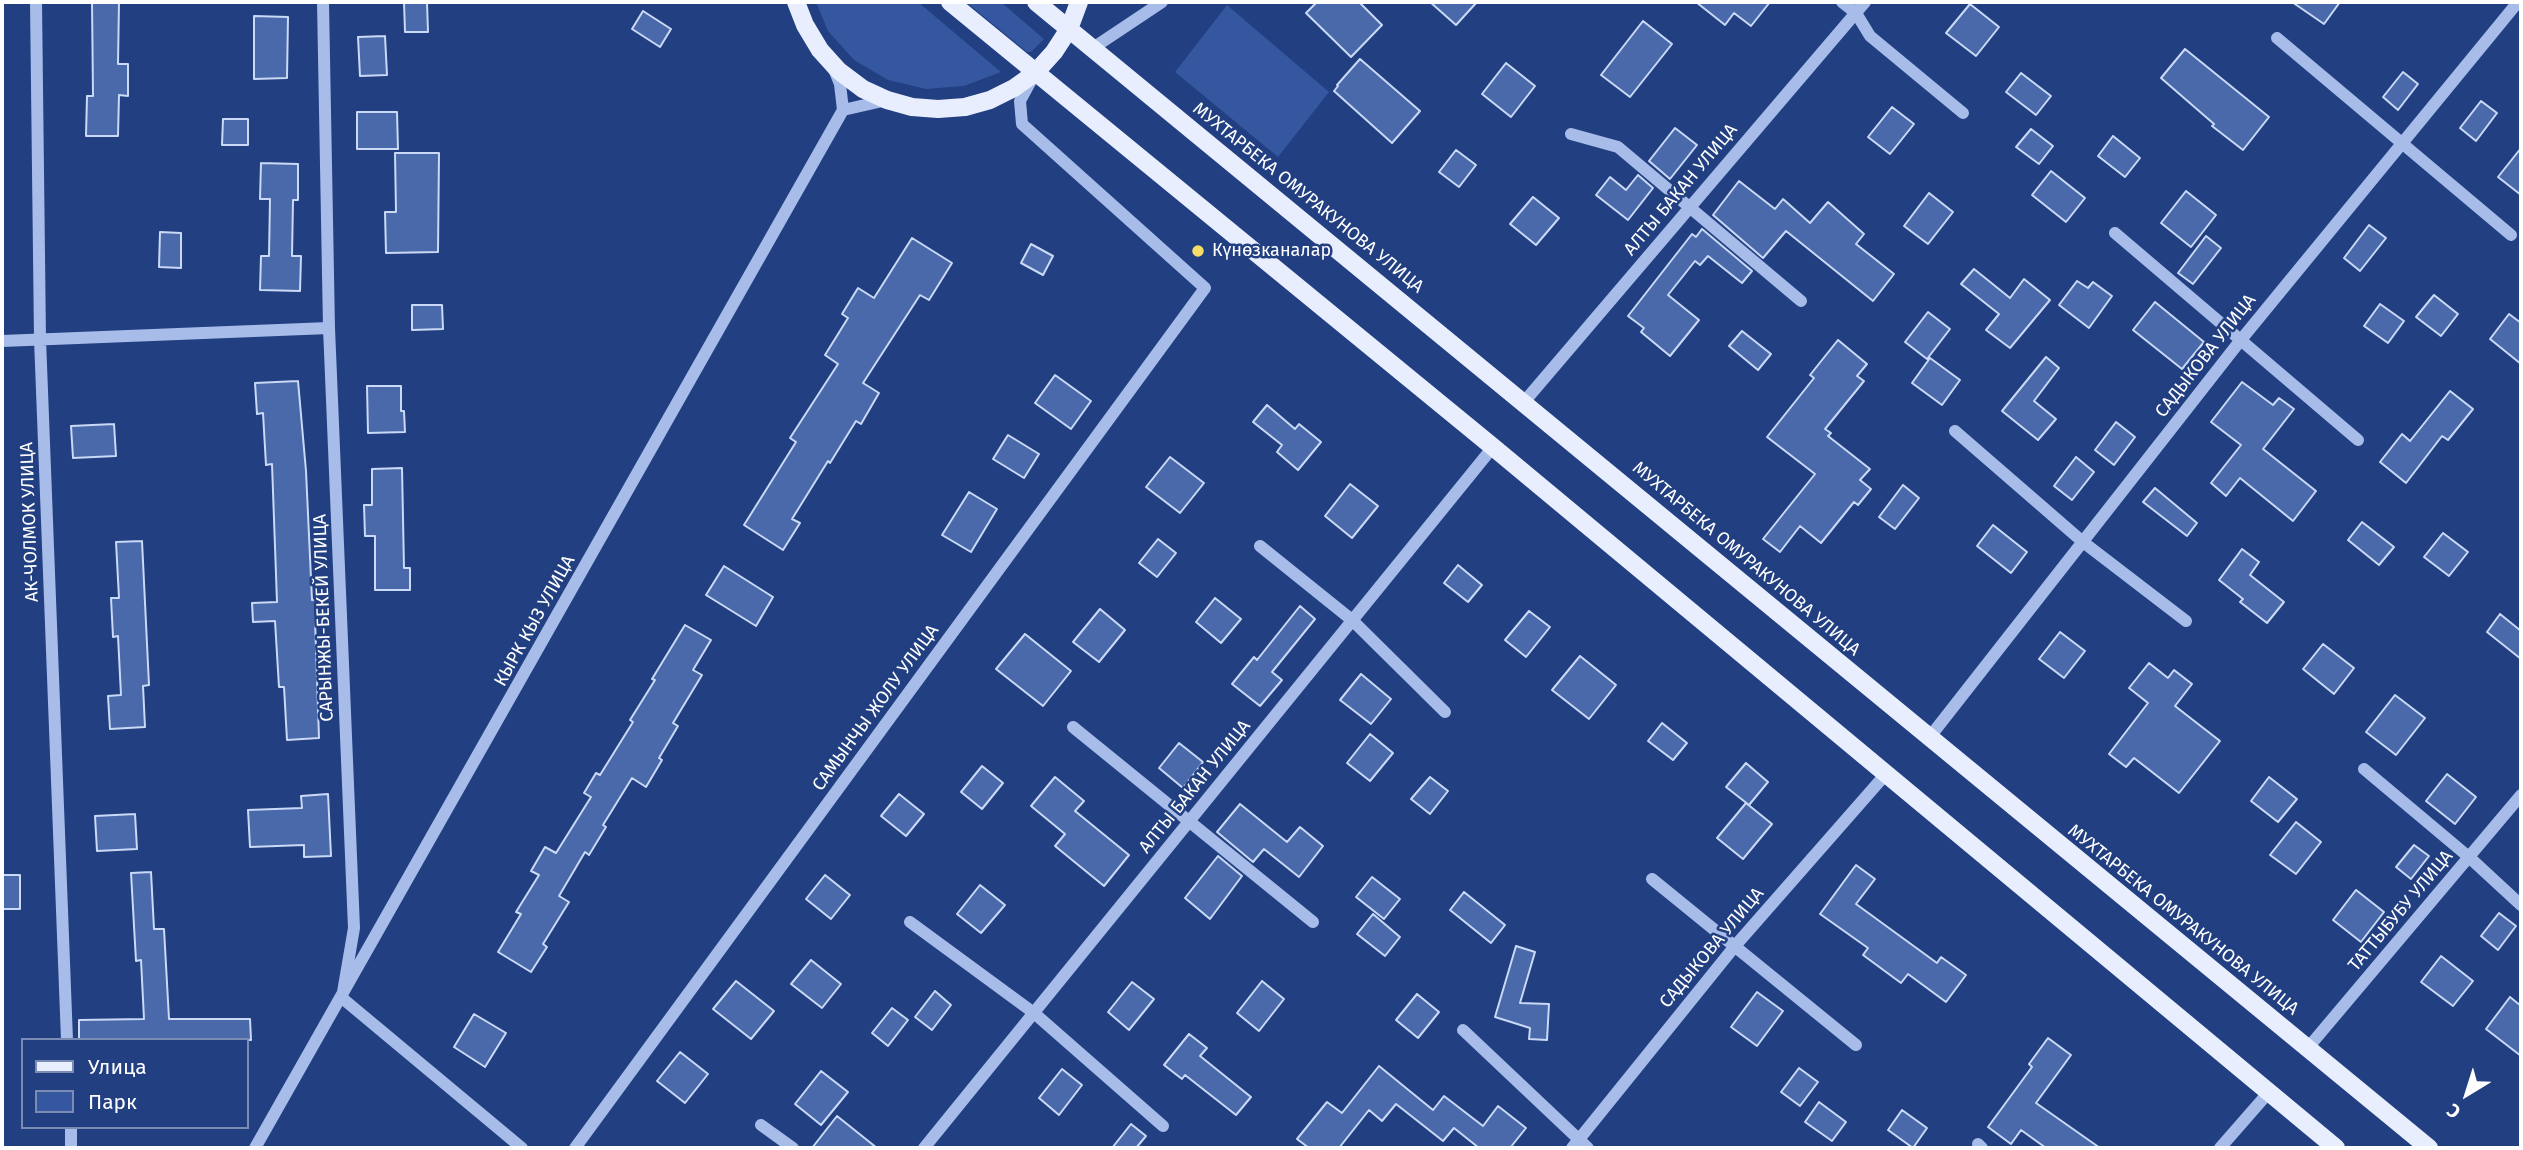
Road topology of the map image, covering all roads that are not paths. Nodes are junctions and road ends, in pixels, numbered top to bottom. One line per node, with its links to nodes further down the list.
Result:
1 (36, 2): 27 (street, АК-ЧОЛМОК УЛИЦА)
2 (323, 2): 26 (street, САРЫНЖЫ-БЕКЕЙ УЛИЦА)
3 (796, 2): 15 (main road)
4 (950, 2): 16 (main road)
5 (1036, 2): 12 (main road, МУХТАРБЕКА ОМУРАКУНОВА УЛИЦА)
6 (1079, 2): 12 (main road)
7 (1161, 2): 14 (street)
8 (1842, 2): 11 (street)
9 (1865, 2): 11 (street, АЛТЫ БАКАН УЛИЦА)
10 (2518, 2): 21 (street, САДЫКОВА УЛИЦА)
11 (1856, 13): 19 (street); 22 (street, АЛТЫ БАКАН УЛИЦА)
12 (1069, 29): 14 (main road, МУХТАРБЕКА ОМУРАКУНОВА УЛИЦА); 16 (main road)
13 (2277, 38): 21 (street)
14 (1093, 48): 30 (main road, МУХТАРБЕКА ОМУРАКУНОВА УЛИЦА)
15 (832, 63): 17 (main road); 18 (street)
16 (1035, 73): 17 (main road); 33 (main road); 65 (street, САМЫНЧЫ ЖОЛУ УЛИЦА)
17 (887, 100): 18 (street)
18 (843, 110): 51 (street, КЫРК КЫЗ УЛИЦА)
19 (1963, 113)
20 (1571, 134): 22 (street)
21 (2401, 142): 24 (street); 29 (street, САДЫКОВА УЛИЦА)
22 (1690, 207): 25 (street); 30 (street, АЛТЫ БАКАН УЛИЦА)
23 (2115, 233): 29 (street)
24 (2511, 235)
25 (1801, 301)
26 (329, 328): 27 (street); 51 (street, САРЫНЖЫ-БЕКЕЙ УЛИЦА)
27 (40, 339): 28 (street); 54 (street, АК-ЧОЛМОК УЛИЦА)
28 (2, 341)
29 (2240, 341): 32 (street); 34 (street, САДЫКОВА УЛИЦА)
30 (1524, 402): 40 (main road, МУХТАРБЕКА ОМУРАКУНОВА УЛИЦА)
31 (1955, 431): 34 (street)
32 (2358, 440)
33 (1493, 447): 36 (street, АЛТЫ БАКАН УЛИЦА); 42 (main road)
34 (2083, 542): 37 (street); 40 (street, САДЫКОВА УЛИЦА)
35 (1259, 546): 36 (street)
36 (1352, 620): 38 (street); 44 (street, АЛТЫ БАКАН УЛИЦА)
37 (2186, 621)
38 (1445, 712)
39 (1073, 727): 44 (street)
40 (1929, 738): 56 (main road, МУХТАРБЕКА ОМУРАКУНОВА УЛИЦА)
41 (2364, 769): 45 (street)
42 (1885, 775): 50 (street, САДЫКОВА УЛИЦА); 57 (main road)
43 (2521, 794): 45 (street, ТАТТЫБУБУ УЛИЦА)
44 (1190, 821): 49 (street); 52 (street, АЛТЫ БАКАН УЛИЦА)
45 (2470, 858): 47 (street); 56 (street, ТАТТЫБУБУ УЛИЦА)
46 (1652, 879): 50 (street)
47 (2521, 905)
48 (910, 922): 52 (street)
49 (1313, 922)
50 (1735, 946): 55 (street); 61 (street, САДЫКОВА УЛИЦА)
51 (342, 998): 63 (street, КЫРК КЫЗ УЛИЦА); 64 (street)
52 (1034, 1013): 59 (street); 67 (street, АЛТЫ БАКАН УЛИЦА)
53 (1463, 1030): 61 (street)
54 (67, 1038)
55 (1856, 1045)
56 (2307, 1049): 70 (main road, МУХТАРБЕКА ОМУРАКУНОВА УЛИЦА)
57 (2269, 1092): 68 (street); 69 (main road)
58 (761, 1125): 66 (street)
59 (1163, 1126)
60 (71, 1129): 62 (street)
61 (1580, 1145)
62 (72, 1148)
63 (256, 1148)
64 (522, 1148)
65 (575, 1148)
66 (793, 1148)
67 (924, 1148)
68 (2220, 1148)
69 (2336, 1148)
70 (2429, 1148)

